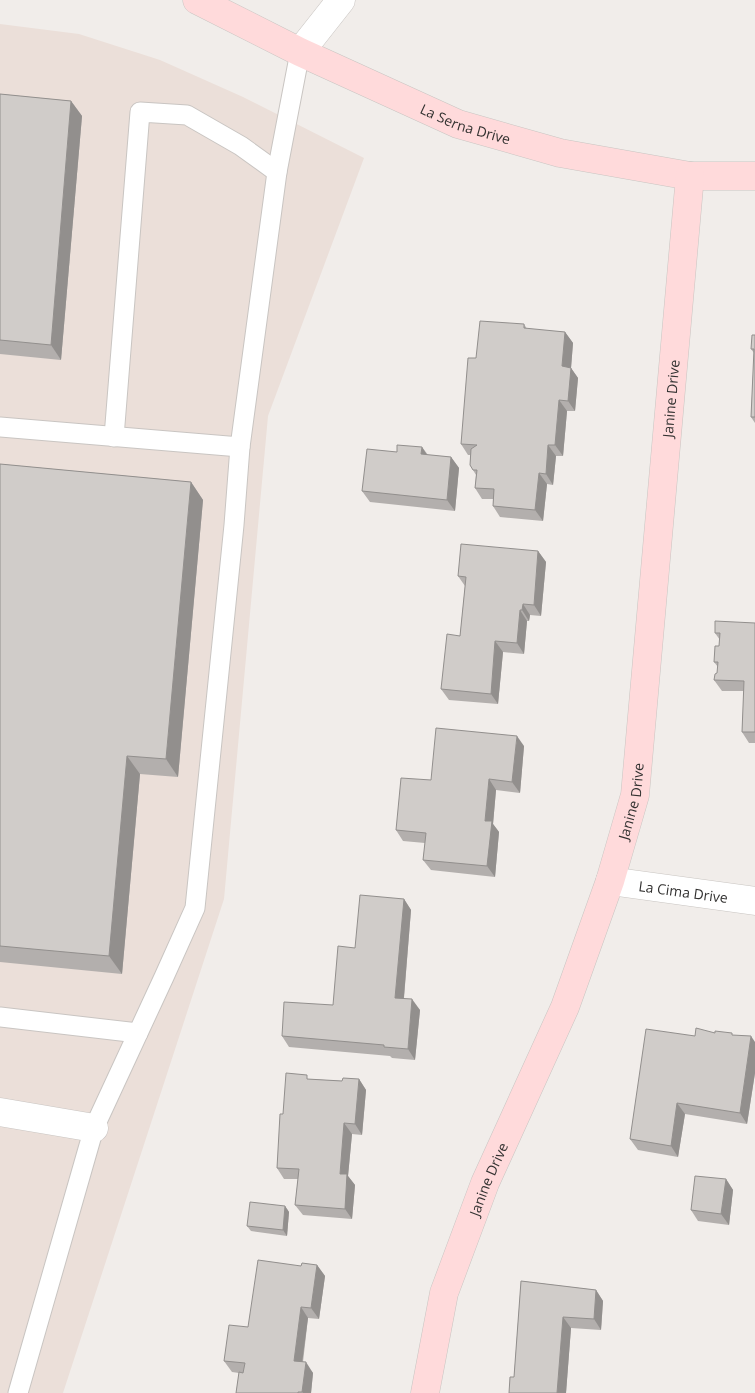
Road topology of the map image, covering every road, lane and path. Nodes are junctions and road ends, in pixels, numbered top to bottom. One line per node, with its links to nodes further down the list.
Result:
1 (197, 0): 3 (street, La Serna Drive)
2 (342, 0): 3 (street)
3 (300, 52): 4 (lane); 5 (street, La Serna Drive)
4 (277, 172): 8 (lane); 9 (lane)
5 (690, 176): 6 (street, La Serna Drive); 10 (street, Janine Drive)
6 (755, 176)
7 (0, 426): 8 (lane)
8 (114, 437): 9 (lane)
9 (240, 447): 13 (lane)
10 (610, 881): 11 (street, La Cima Drive); 17 (street, Janine Drive)
11 (755, 901)
12 (0, 1017): 13 (lane)
13 (138, 1033): 15 (lane)
14 (0, 1112): 15 (street)
15 (94, 1128): 16 (lane)
16 (18, 1393)
17 (424, 1393)

